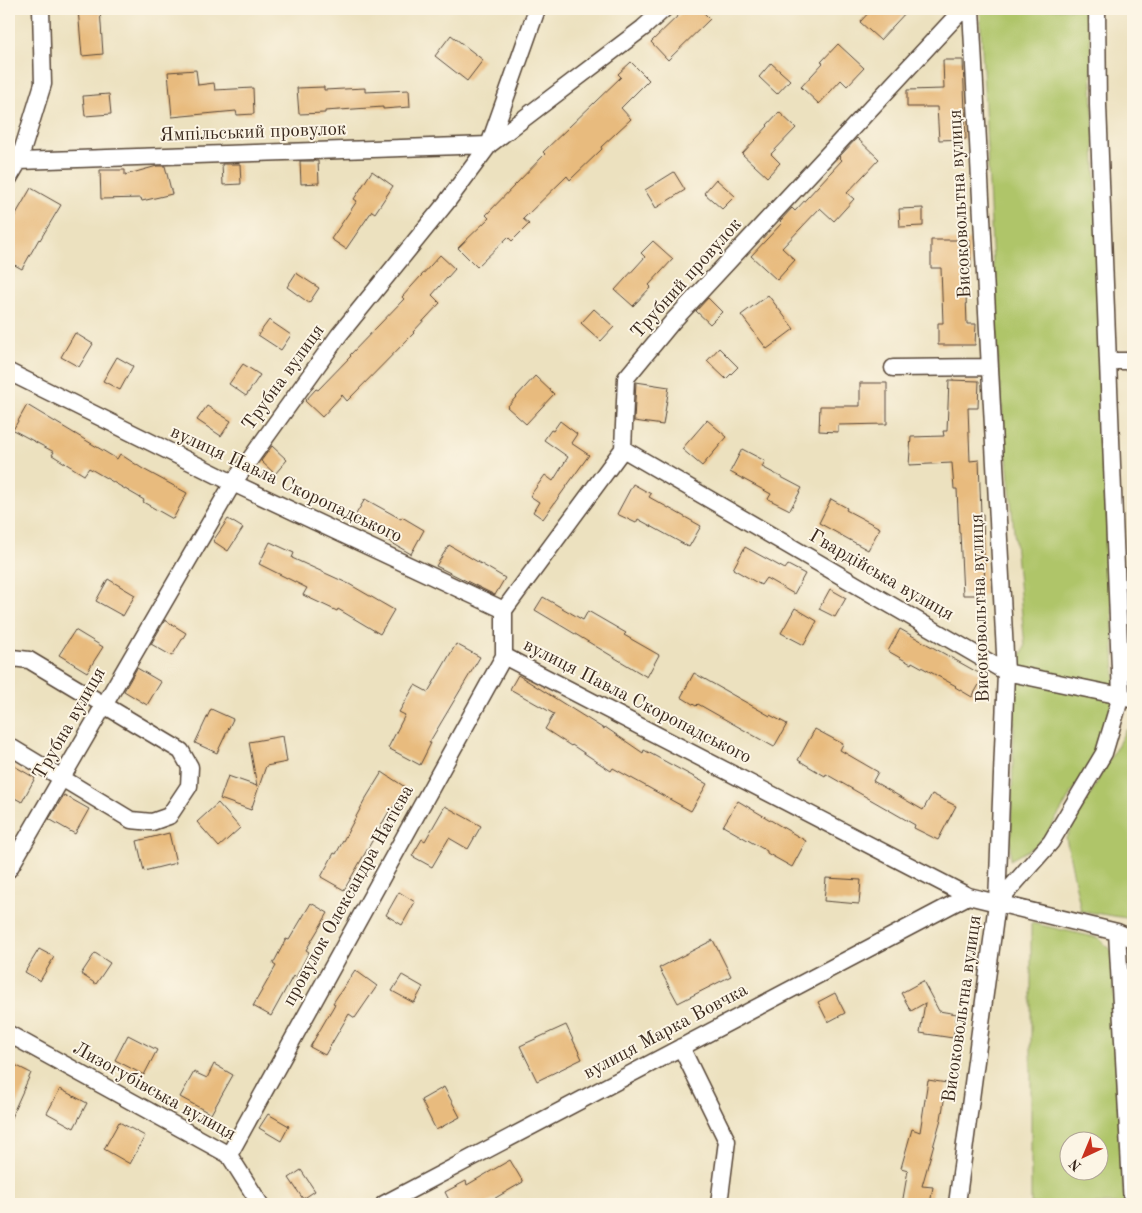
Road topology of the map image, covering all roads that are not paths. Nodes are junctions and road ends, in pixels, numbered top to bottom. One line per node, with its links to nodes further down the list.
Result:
1 (41, 9): 8 (street)
2 (537, 9): 7 (street)
3 (664, 9): 7 (street, Трубна вулиця)
4 (963, 9): 15 (street, Трубний провулок)
5 (971, 9): 12 (street, Високовольтна вулиця)
6 (1097, 9): 10 (street)
7 (488, 145): 8 (street, Ямпільський провулок); 16 (street, Трубна вулиця)
8 (19, 161): 9 (street)
9 (9, 178)
10 (1109, 361): 11 (street); 21 (street)
11 (1133, 361)
12 (990, 367): 13 (street); 20 (street, Високовольтна вулиця)
13 (893, 368)
14 (9, 372): 16 (street, вулиця Павла Скоропадського)
15 (623, 449): 17 (street); 20 (street, Гвардійська вулиця)
16 (233, 483): 17 (street, вулиця Павла Скоропадського); 22 (street, Трубна вулиця)
17 (504, 610): 18 (street, вулиця Павла Скоропадського)
18 (504, 656): 26 (street, вулиця Павла Скоропадського); 32 (street, провулок Олександра Натієва)
19 (9, 660): 22 (street)
20 (1006, 672): 21 (street, Гвардійська вулиця); 27 (street, Високовольтна вулиця)
21 (1127, 698): 27 (street)
22 (104, 706): 24 (street, Трубна вулиця); 24 (street)
23 (9, 746): 24 (street)
24 (61, 778): 25 (street, Трубна вулиця)
25 (9, 868)
26 (968, 896): 27 (street, вулиця Павла Скоропадського); 31 (street, вулиця Марка Вовчка)
27 (997, 903): 28 (street, вулиця Павла Скоропадського); 36 (street, Високовольтна вулиця)
28 (1117, 932): 29 (street, вулиця Павла Скоропадського); 37 (street)
29 (1133, 939)
30 (9, 1034): 32 (street, Лизогубівська вулиця)
31 (681, 1047): 34 (street, вулиця Марка Вовчка); 35 (street)
32 (229, 1155): 33 (street, Лизогубівська вулиця)
33 (260, 1204)
34 (384, 1204)
35 (719, 1204)
36 (958, 1204)
37 (1132, 1204)

